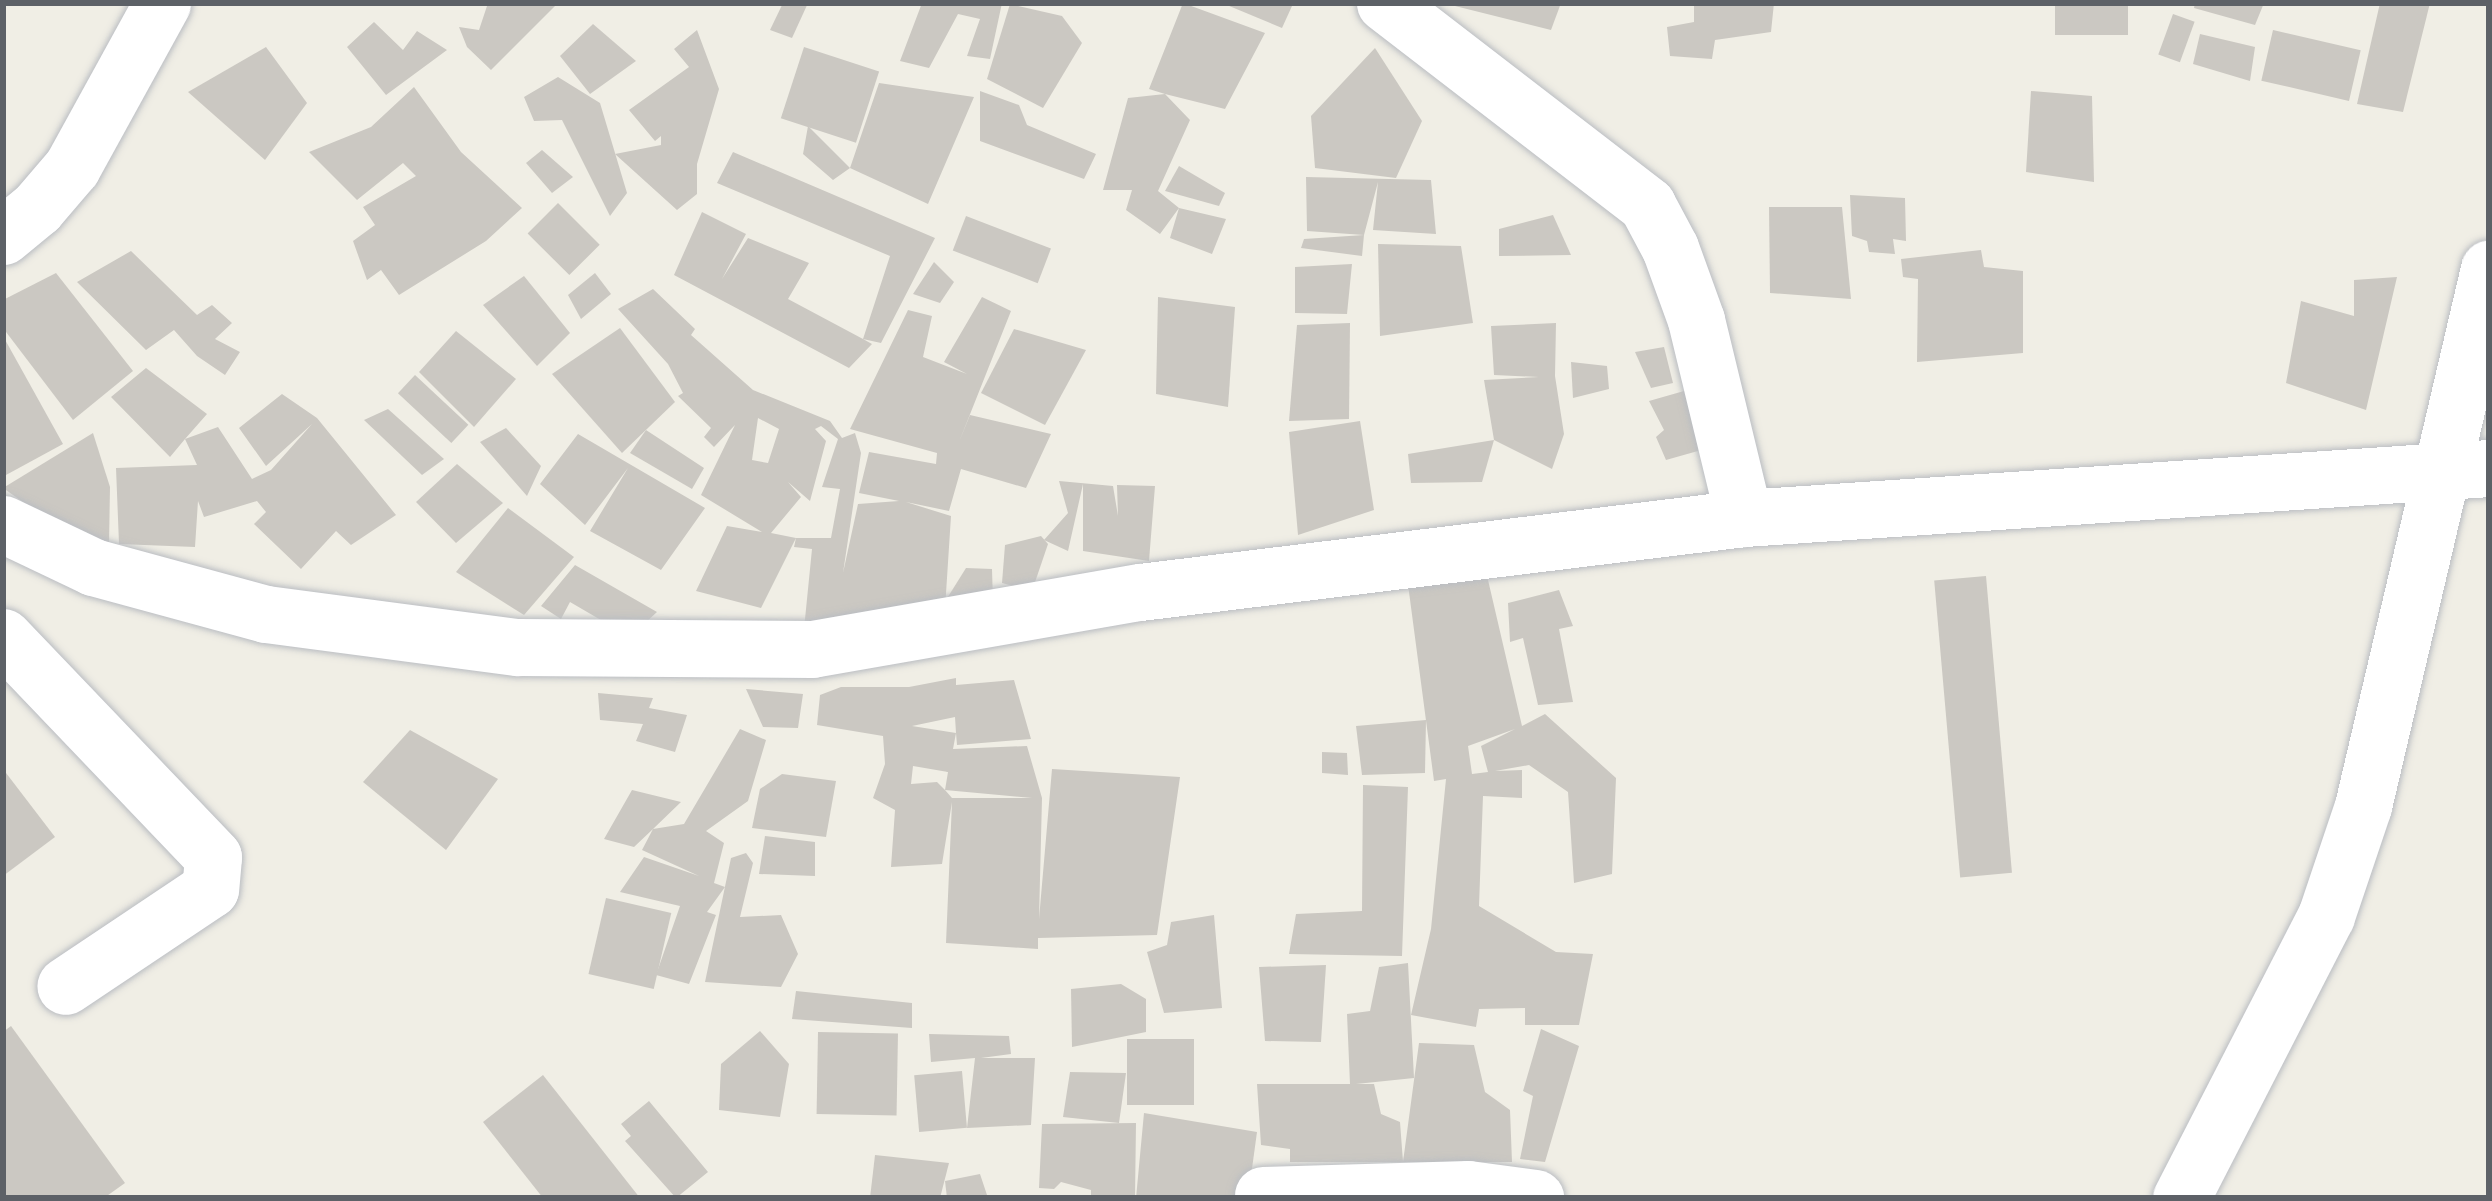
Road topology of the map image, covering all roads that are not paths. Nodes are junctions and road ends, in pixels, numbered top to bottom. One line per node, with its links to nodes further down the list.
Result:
1 (162, 3): 3 (street)
2 (1385, 3): 6 (street)
3 (3, 236)
4 (2489, 269): 5 (street)
5 (2466, 468): 6 (street); 12 (street)
6 (1744, 518): 7 (street)
7 (3, 524)
8 (3, 637): 9 (street)
9 (65, 986)
10 (1263, 1195): 11 (street)
11 (1534, 1198)
12 (2181, 1198)

